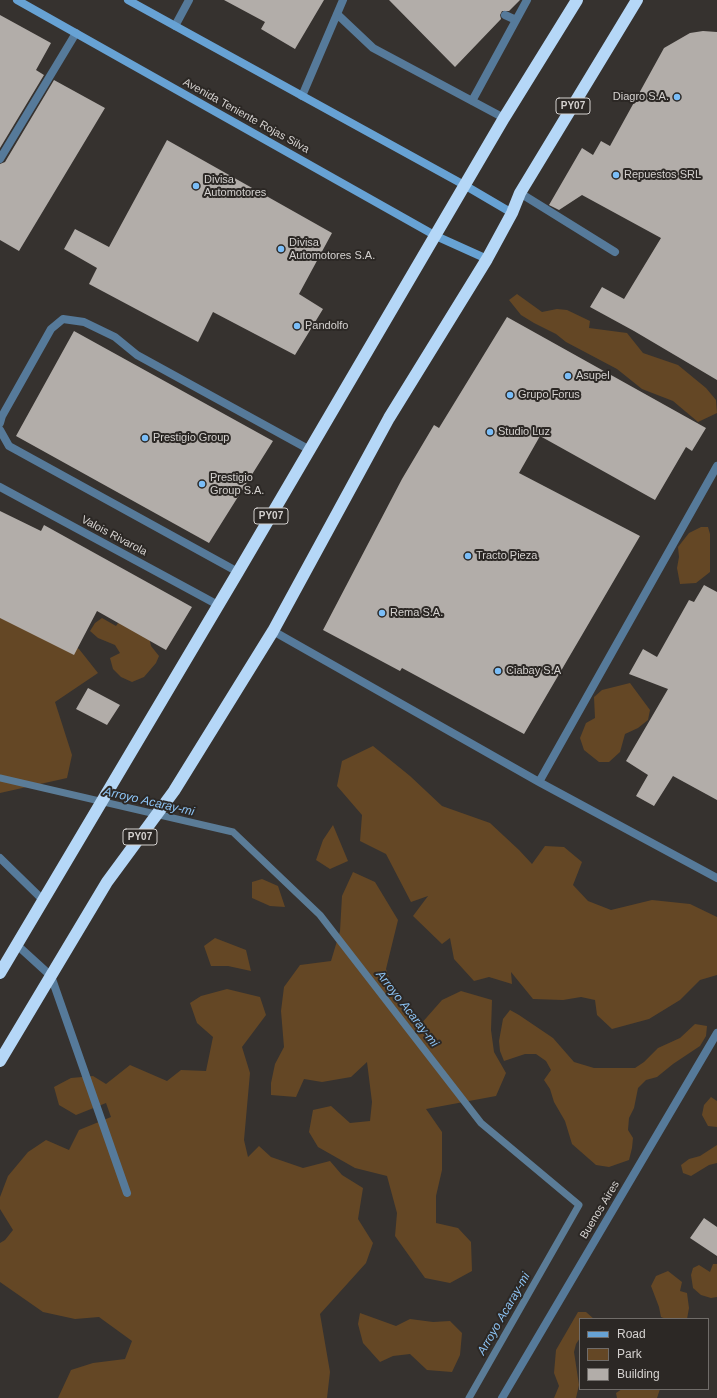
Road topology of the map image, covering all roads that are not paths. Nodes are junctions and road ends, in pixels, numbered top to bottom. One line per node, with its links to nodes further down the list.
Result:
1 (17, 0): 12 (street, Avenida Teniente Rojas Silva)
2 (128, 0): 11 (street)
3 (189, 0): 11 (street)
4 (344, 0): 8 (street)
5 (527, 0): 10 (street)
6 (578, 0): 15 (highway, PY07)
7 (637, 0): 18 (highway, PY07)
8 (337, 14): 13 (street); 14 (street)
9 (505, 14): 10 (street)
10 (516, 20): 14 (street)
11 (175, 26): 13 (street)
12 (76, 33): 16 (street); 20 (street, Avenida Teniente Rojas Silva)
13 (302, 96): 17 (street)
14 (472, 101): 15 (street)
15 (504, 118): 17 (highway, PY07)
16 (0, 159)
17 (466, 186): 19 (street); 20 (highway, PY07)
18 (520, 193): 19 (highway, PY07); 21 (street)
19 (512, 213): 22 (highway, PY07)
20 (436, 236): 22 (street, Avenida Teniente Rojas Silva); 25 (highway, PY07)
21 (615, 252)
22 (487, 259): 30 (highway, PY07)
23 (0, 423): 25 (street)
24 (0, 430): 28 (street)
25 (310, 450): 28 (highway, PY07)
26 (717, 466): 31 (street)
27 (0, 487): 29 (street, Valois Rivarola)
28 (238, 572): 29 (highway, PY07)
29 (218, 605): 34 (highway, PY07)
30 (273, 631): 31 (street); 37 (highway, PY07)
31 (539, 782): 33 (street)
32 (0, 858): 34 (street)
33 (717, 878)
34 (43, 900): 35 (highway, PY07)
35 (17, 945): 36 (highway, PY07); 37 (street)
36 (0, 973)
37 (50, 976): 39 (highway, PY07); 40 (street)
38 (717, 1033): 41 (street, Buenos Aires)
39 (0, 1061)
40 (127, 1193)
41 (502, 1398)

